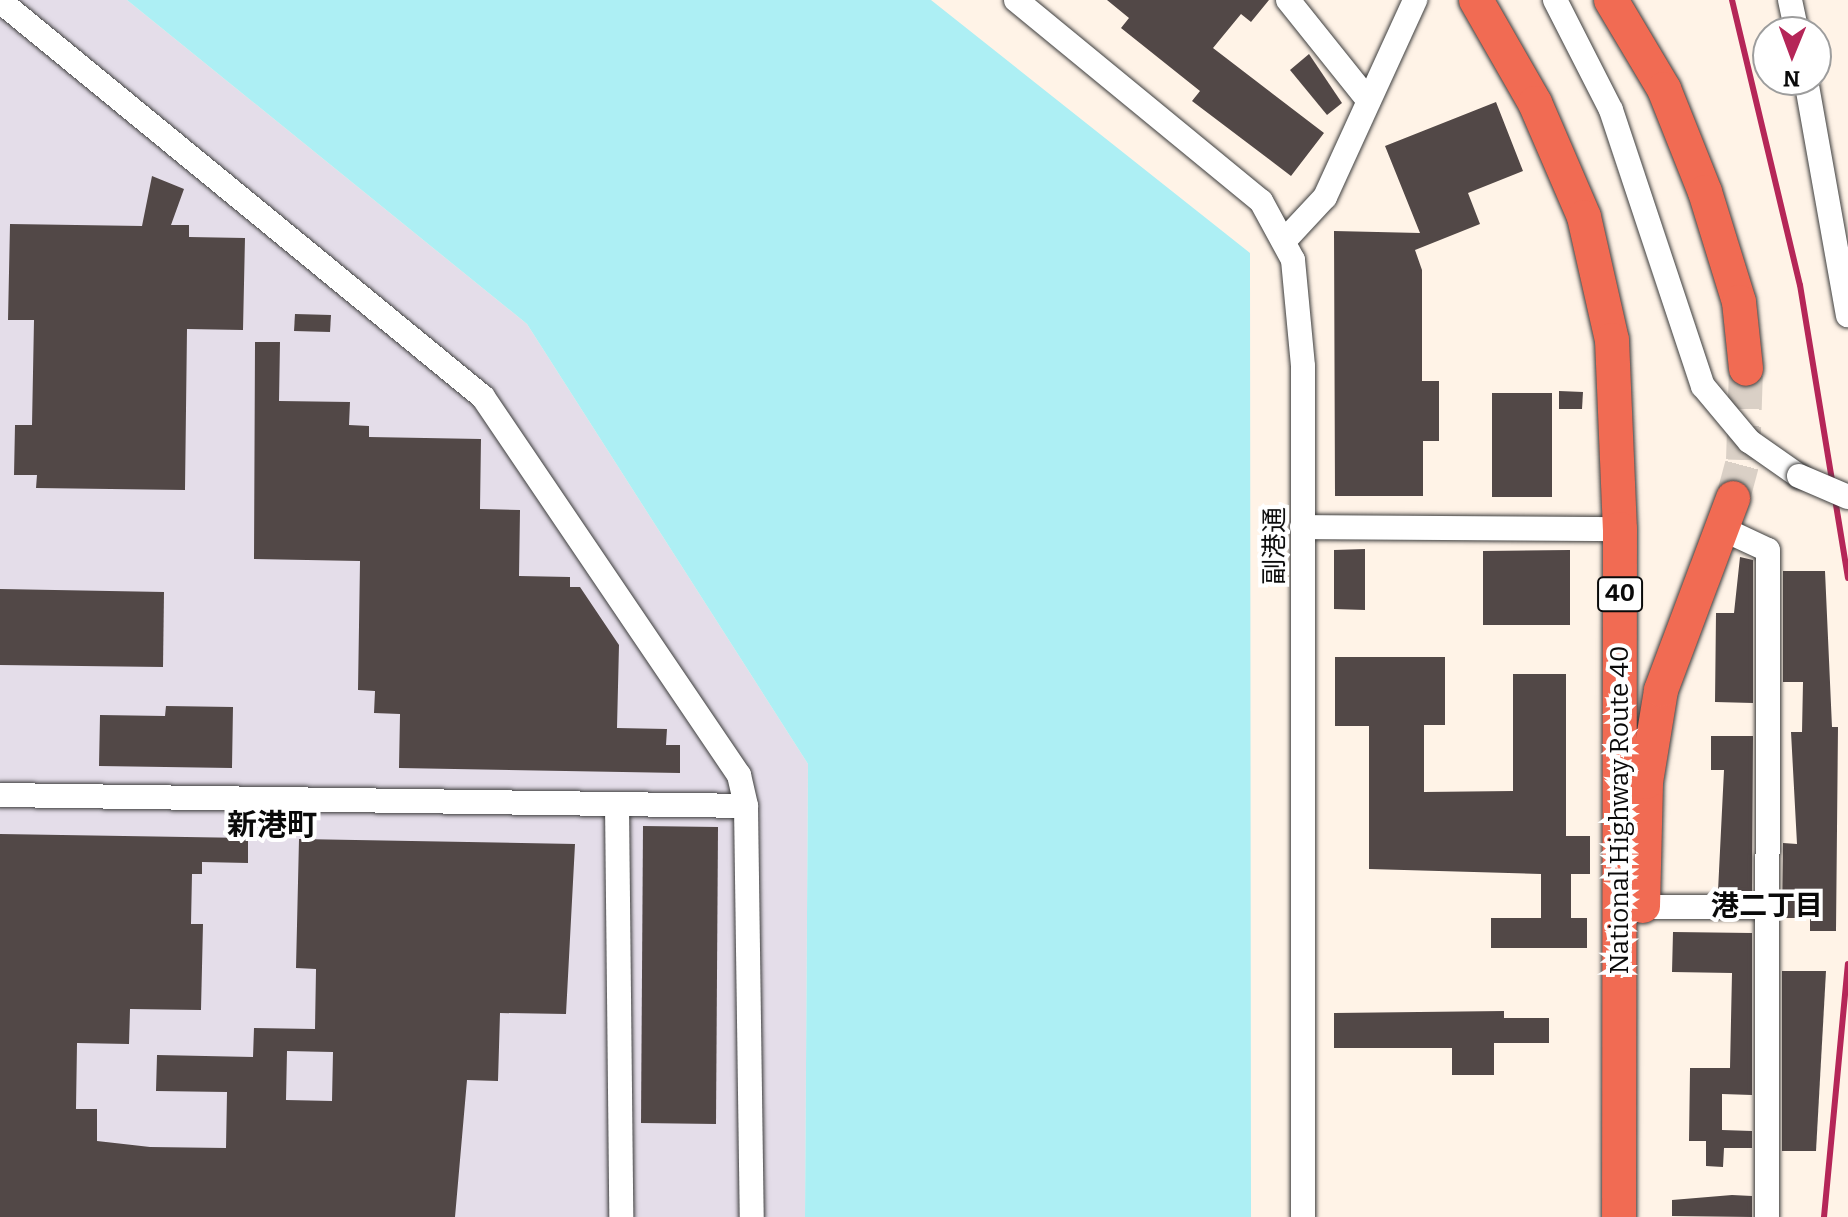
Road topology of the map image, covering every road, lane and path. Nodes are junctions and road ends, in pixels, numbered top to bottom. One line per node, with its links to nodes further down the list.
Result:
1 (1288, 0): 11 (street)
2 (1415, 0): 11 (street)
3 (1476, 0): 18 (highway, National Highway Route 40 / 40)
4 (1540, 0): 9 (street)
5 (1555, 0): 9 (street)
6 (1611, 0): 14 (highway)
7 (0, 1): 21 (street)
8 (1022, 2): 12 (street, 副港通)
9 (1578, 45): 15 (street, bridge)
10 (1809, 96): 13 (street)
11 (1369, 101): 12 (street)
12 (1284, 241): 17 (street, 副港通)
13 (1848, 315)
14 (1746, 369)
15 (1848, 497)
16 (1729, 514): 22 (highway, National Highway Route 40); 23 (street)
17 (1302, 527): 18 (street); 26 (street, 副港通)
18 (1620, 529): 27 (highway, National Highway Route 40 / 40)
19 (0, 795): 20 (street)
20 (617, 804): 21 (street); 24 (street)
21 (746, 806): 25 (street)
22 (1643, 907): 23 (street); 28 (highway, National Highway Route 40)
23 (1770, 907): 29 (street)
24 (621, 1217)
25 (752, 1217)
26 (1303, 1217)
27 (1619, 1217)
28 (1642, 1217)
29 (1767, 1217)

